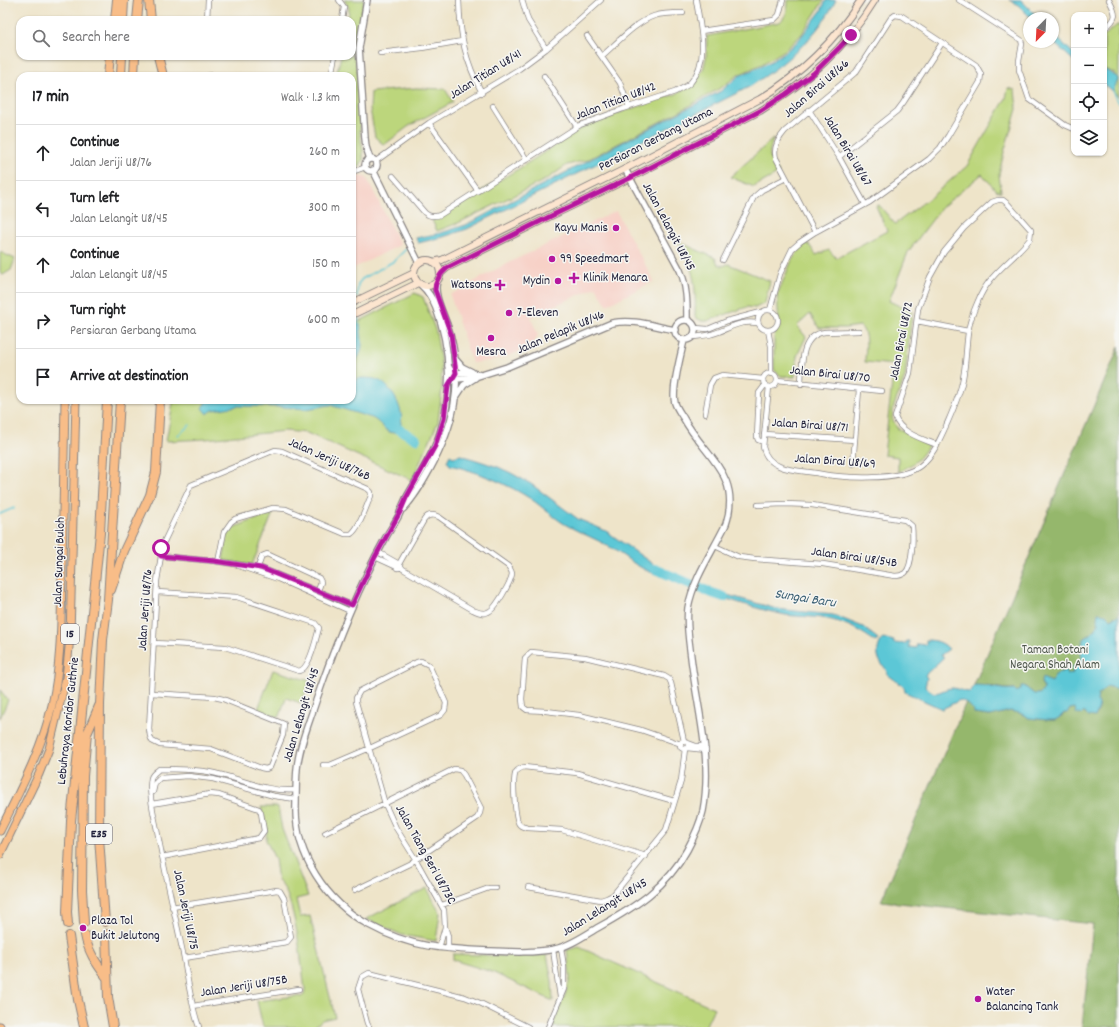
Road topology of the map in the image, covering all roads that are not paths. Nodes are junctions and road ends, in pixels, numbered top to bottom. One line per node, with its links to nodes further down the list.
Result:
1 (117, 0): 18 (highway)
2 (124, 0): 19 (highway)
3 (139, 0): 20 (highway)
4 (149, 0): 21 (highway)
5 (208, 0): 22 (street)
6 (339, 0): 23 (street)
7 (367, 0): 51 (street)
8 (459, 0): 27 (street)
9 (522, 0): 29 (street)
10 (602, 0): 29 (street, Jalan Titian U8/41)
11 (696, 0): 25 (street, Jalan Titian U8/42)
12 (783, 0): 25 (street)
13 (861, 0): 54 (main road, Persiaran Gerbang Utama)
14 (875, 0): 58 (main road, Persiaran Gerbang Utama)
15 (959, 0): 49 (street)
16 (1109, 0): 24 (street)
17 (683, 13): 31 (street)
18 (115, 16)
19 (123, 16)
20 (137, 16)
21 (151, 16)
22 (206, 16)
23 (343, 16)
24 (1107, 27)
25 (701, 31): 45 (street, Jalan Titian U8/42)
26 (587, 36): 31 (street)
27 (462, 41): 30 (street); 43 (street)
28 (942, 43): 46 (street, Jalan Birai U8/66); 50 (street); 61 (street, Jalan Birai U8/66)
29 (546, 49): 43 (street, Jalan Titian U8/41)
30 (380, 52)
31 (602, 56): 45 (street)
32 (110, 60): 37 (highway)
33 (122, 60): 38 (highway)
34 (135, 60): 39 (highway)
35 (159, 60): 40 (highway)
36 (334, 60): 41 (street)
37 (108, 72)
38 (121, 72)
39 (134, 72)
40 (162, 72)
41 (332, 72)
42 (544, 76): 48 (street)
43 (482, 93): 47 (street, Jalan Titian U8/41)
44 (493, 106): 52 (street)
45 (629, 107): 48 (street, Jalan Titian U8/42)
46 (809, 110): 50 (street, Jalan Birai U8/67); 59 (street, Jalan Birai U8/66)
47 (429, 124): 51 (street, Jalan Titian U8/41); 60 (street)
48 (577, 127): 52 (street, Jalan Titian U8/42)
49 (1071, 128)
50 (839, 157): 61 (street, Jalan Birai U8/67)
51 (373, 160): 53 (street); 55 (street)
52 (526, 160): 60 (street, Jalan Titian U8/42)
53 (366, 167): 55 (street); 56 (street)
54 (625, 169): 58 (street, Jalan Lelangit U8/45); 65 (main road, Persiaran Gerbang Utama)
55 (373, 170): 66 (street)
56 (356, 171)
57 (393, 176): 60 (street, Jalan Titian U8/42)
58 (630, 178): 68 (main road, Persiaran Gerbang Utama); 75 (street, Jalan Lelangit U8/45)
59 (786, 178): 63 (street, Jalan Birai U8/66); 64 (street)
60 (478, 191)
61 (865, 204): 63 (street, Jalan Birai U8/66)
62 (1019, 216): 76 (street, Jalan Birai U8/72); 81 (street, Jalan Birai U8/69)
63 (815, 232): 72 (street, Jalan Birai U8/66)
64 (723, 260)
65 (433, 262): 66 (main road); 68 (main road)
66 (419, 263): 67 (main road)
67 (414, 273): 70 (main road); 71 (main road)
68 (440, 274): 69 (main road)
69 (436, 282): 70 (main road); 85 (street, Jalan Lelangit U8/45)
70 (420, 284): 73 (main road); 86 (street, Jalan Lelangit U8/45)
71 (356, 301)
72 (770, 310): 74 (street); 80 (street)
73 (356, 312)
74 (760, 312): 77 (street); 78 (street)
75 (687, 320): 78 (street); 79 (street)
76 (917, 321): 81 (street); 109 (street, Jalan Birai U8/72)
77 (758, 323): 80 (street); 83 (street)
78 (695, 328): 83 (street)
79 (676, 330): 84 (street); 88 (street, Jalan Pelapik U8/46)
80 (768, 330): 87 (street)
81 (968, 331): 109 (street, Jalan Birai U8/69)
82 (859, 332): 92 (street)
83 (693, 336): 84 (street)
84 (684, 340): 113 (street, Jalan Lelangit U8/45)
85 (455, 359): 88 (street); 89 (street, Jalan Lelangit U8/45)
86 (448, 366): 89 (street); 93 (street, Jalan Lelangit U8/45)
87 (771, 374): 90 (street); 91 (street)
88 (476, 375): 89 (street, Jalan Pelapik U8/46); 97 (street)
89 (456, 376): 93 (street); 97 (street, Jalan Lelangit U8/45)
90 (764, 379): 94 (street); 104 (street)
91 (777, 380): 92 (street, Jalan Birai U8/70); 94 (street)
92 (801, 384): 95 (street, Jalan Birai U8/70)
93 (448, 386): 111 (street, Jalan Lelangit U8/45)
94 (767, 386): 106 (street, Jalan Birai U8/69); 108 (street, Jalan Birai U8/69)
95 (859, 390): 96 (street, Jalan Birai U8/70); 107 (street, Jalan Birai U8/71)
96 (882, 391)
97 (455, 399): 111 (street, Jalan Lelangit U8/45)
98 (65, 404): 137 (highway, Jalan Sungai Buloh / 15)
99 (76, 404): 139 (highway, Jalan Sungai Buloh / 15)
100 (107, 404): 150 (highway, Lebuhraya Koridor Guthrie / E35)
101 (120, 404): 122 (highway, Lebuhraya Koridor Guthrie / E35)
102 (160, 404): 105 (highway)
103 (166, 404): 105 (highway)
104 (705, 414)
105 (158, 430): 122 (highway)
106 (764, 434): 107 (street, Jalan Birai U8/71); 108 (street, Jalan Birai U8/69)
107 (855, 440): 110 (street, Jalan Birai U8/71)
108 (764, 442): 109 (street, Jalan Birai U8/69)
109 (937, 445)
110 (853, 464)
111 (425, 472): 114 (street, Jalan Lelangit U8/45)
112 (758, 505): 113 (street, Jalan Birai U8/54B)
113 (716, 546): 129 (street, Jalan Lelangit U8/45)
114 (376, 555): 119 (street); 123 (street, Jalan Lelangit U8/45)
115 (161, 556): 116 (street, Jalan Jeriji U8/76); 116 (street, Jalan Jeriji U8/76B); 121 (street, Jalan Jeriji U8/76)
116 (218, 562): 117 (street, Jalan Jeriji U8/76)
117 (237, 566): 118 (street, Jalan Jeriji U8/76); 123 (street, Jalan Jeriji U8/76)
118 (258, 567): 120 (street, Jalan Jeriji U8/76); 120 (street)
119 (400, 567): 119 (street)
120 (318, 591): 123 (street, Jalan Jeriji U8/76)
121 (157, 592): 124 (street, Jalan Jeriji U8/76); 124 (street)
122 (108, 600): 126 (highway, Lebuhraya Koridor Guthrie / E35)
123 (351, 608): 131 (street, Jalan Lelangit U8/45)
124 (155, 643): 125 (street, Jalan Jeriji U8/76)
125 (151, 693): 125 (street, Jalan Jeriji U8/76)
126 (100, 704): 148 (highway, Lebuhraya Koridor Guthrie / E35); 149 (highway)
127 (685, 745): 127 (street); 129 (street); 134 (street)
128 (370, 748): 128 (street, Jalan Tiang Seri U8/73C); 130 (street); 136 (street, Jalan Tiang Seri U8/73C)
129 (706, 748): 156 (street, Jalan Lelangit U8/45)
130 (323, 765)
131 (296, 790): 132 (street, Jalan Jeriji U8/75); 133 (street, Jalan Lelangit U8/45)
132 (151, 798): 133 (street); 135 (street, Jalan Jeriji U8/75)
133 (296, 798): 155 (street, Jalan Lelangit U8/45)
134 (674, 801): 140 (street); 140 (street)
135 (152, 804): 141 (street, Jalan Jeriji U8/75); 141 (street)
136 (385, 804): 138 (street); 142 (street, Jalan Tiang Seri U8/73C); 142 (street)
137 (0, 831)
138 (325, 833)
139 (0, 855)
140 (646, 856): 144 (street)
141 (162, 857): 147 (street, Jalan Jeriji U8/75)
142 (416, 860): 145 (street); 146 (street, Jalan Tiang Seri U8/73C)
143 (496, 888): 146 (street)
144 (528, 888)
145 (355, 890)
146 (442, 905): 151 (street, Jalan Tiang Seri U8/73C)
147 (172, 907): 159 (street, Jalan Jeriji U8/75); 159 (street)
148 (105, 922)
149 (84, 923)
150 (68, 924)
151 (445, 927): 155 (street, Jalan Tiang Seri U8/73C); 157 (street, Jalan Tiang Seri U8/73C)
152 (106, 934): 160 (highway)
153 (85, 935): 160 (highway)
154 (69, 936): 164 (highway)
155 (439, 948): 157 (street, Jalan Lelangit U8/45)
156 (561, 948): 158 (street, Jalan Lelangit U8/45); 162 (street)
157 (448, 949): 158 (street, Jalan Lelangit U8/45)
158 (553, 950): 162 (street)
159 (184, 958): 163 (street, Jalan Jeriji U8/75)
160 (107, 979): 165 (highway)
161 (299, 990): 163 (street, Jalan Jeriji U8/75B)
162 (560, 996): 169 (street)
163 (193, 1006): 166 (street, Jalan Jeriji U8/75)
164 (84, 1027)
165 (113, 1027)
166 (199, 1027)
167 (369, 1027): 168 (street)
168 (528, 1027)
169 (548, 1027)

